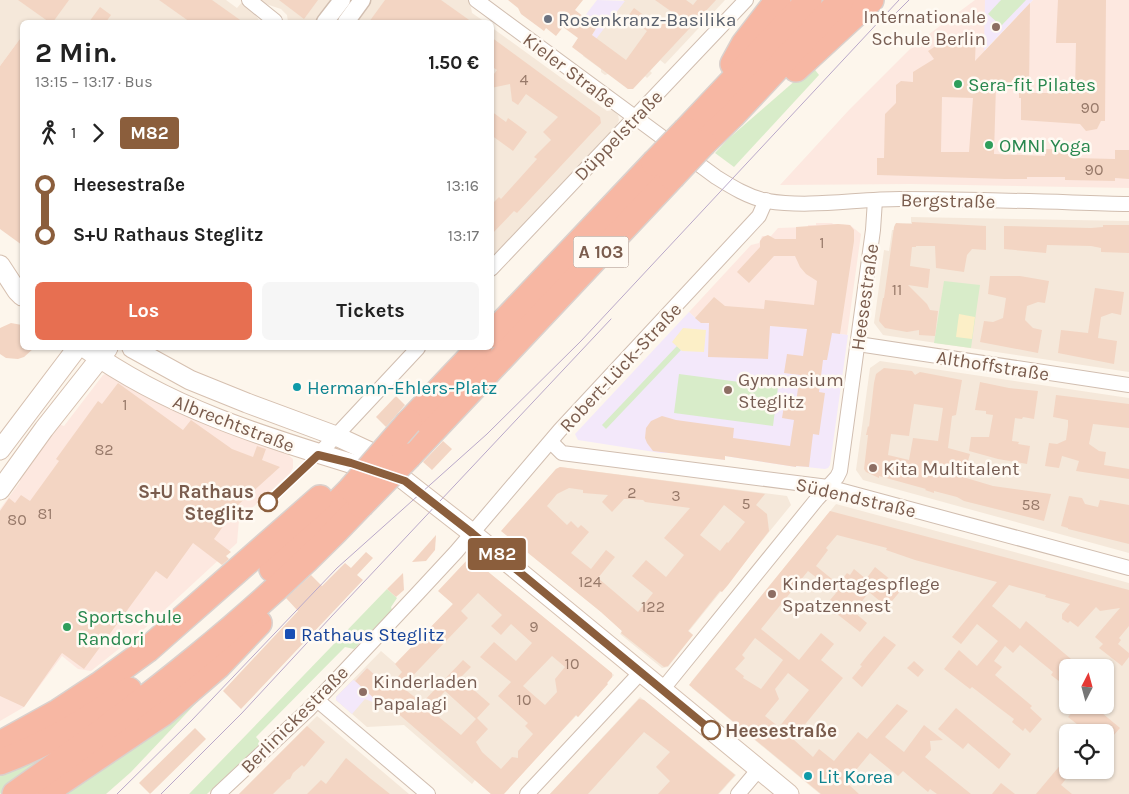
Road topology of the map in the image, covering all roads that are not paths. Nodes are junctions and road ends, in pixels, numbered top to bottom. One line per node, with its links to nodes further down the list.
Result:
1 (249, 0): 10 (street)
2 (342, 0): 11 (street)
3 (362, 0): 12 (street)
4 (476, 0): 15 (street, Kieler Straße)
5 (746, 0): 15 (street, Düppelstraße)
6 (778, 0): 13 (highway)
7 (809, 0): 13 (highway, A 103)
8 (841, 0): 14 (highway, A 103)
9 (871, 0): 14 (highway)
10 (274, 20)
11 (327, 20)
12 (347, 20)
13 (710, 103): 16 (highway, A 103)
14 (733, 115): 16 (highway, A 103)
15 (635, 117): 17 (street, Kieler Straße); 21 (street, Düppelstraße)
16 (695, 136): 24 (highway, A 103, bridge); 40 (highway, A 103, bridge)
17 (766, 200): 18 (street, Bergstraße); 33 (street, Robert-Lück-Straße)
18 (875, 200): 19 (street, Bergstraße); 25 (street, Heesestraße)
19 (1129, 204)
20 (0, 264): 22 (main road); 23 (main road)
21 (494, 266)
22 (20, 273)
23 (20, 294)
24 (494, 332)
25 (858, 344): 31 (street, Althoffstraße); 38 (street, Heesestraße)
26 (75, 350): 34 (main road)
27 (136, 350): 32 (main road, Albrechtstraße)
28 (416, 350): 32 (street)
29 (477, 350): 43 (highway, bridge)
30 (104, 353): 35 (main road, Albrechtstraße); 39 (main road)
31 (1129, 385)
32 (336, 436): 35 (street); 36 (street); 37 (main road, Albrechtstraße)
33 (551, 442): 38 (street, Südendstraße); 41 (street, Robert-Lück-Straße)
34 (0, 450)
35 (318, 455): 36 (main road, Albrechtstraße)
36 (336, 459): 37 (main road, Albrechtstraße)
37 (404, 480): 41 (main road, Albrechtstraße)
38 (828, 487): 42 (street, Südendstraße); 45 (street, Heesestraße)
39 (0, 490)
40 (340, 527): 43 (highway); 51 (highway)
41 (472, 533): 44 (main road, Albrechtstraße); 46 (street, Berlinickestraße)
42 (1129, 568)
43 (165, 660): 47 (highway); 48 (highway); 50 (highway)
44 (641, 672): 45 (main road, Albrechtstraße); 54 (street)
45 (662, 690): 49 (main road, Albrechtstraße)
46 (317, 700): 52 (street, Berlinickestraße); 53 (street)
47 (0, 744)
48 (0, 762)
49 (759, 769): 55 (street); 56 (main road, Albrechtstraße)
50 (15, 794)
51 (44, 794)
52 (218, 794)
53 (428, 794)
54 (528, 794)
55 (738, 794)
56 (789, 794)

